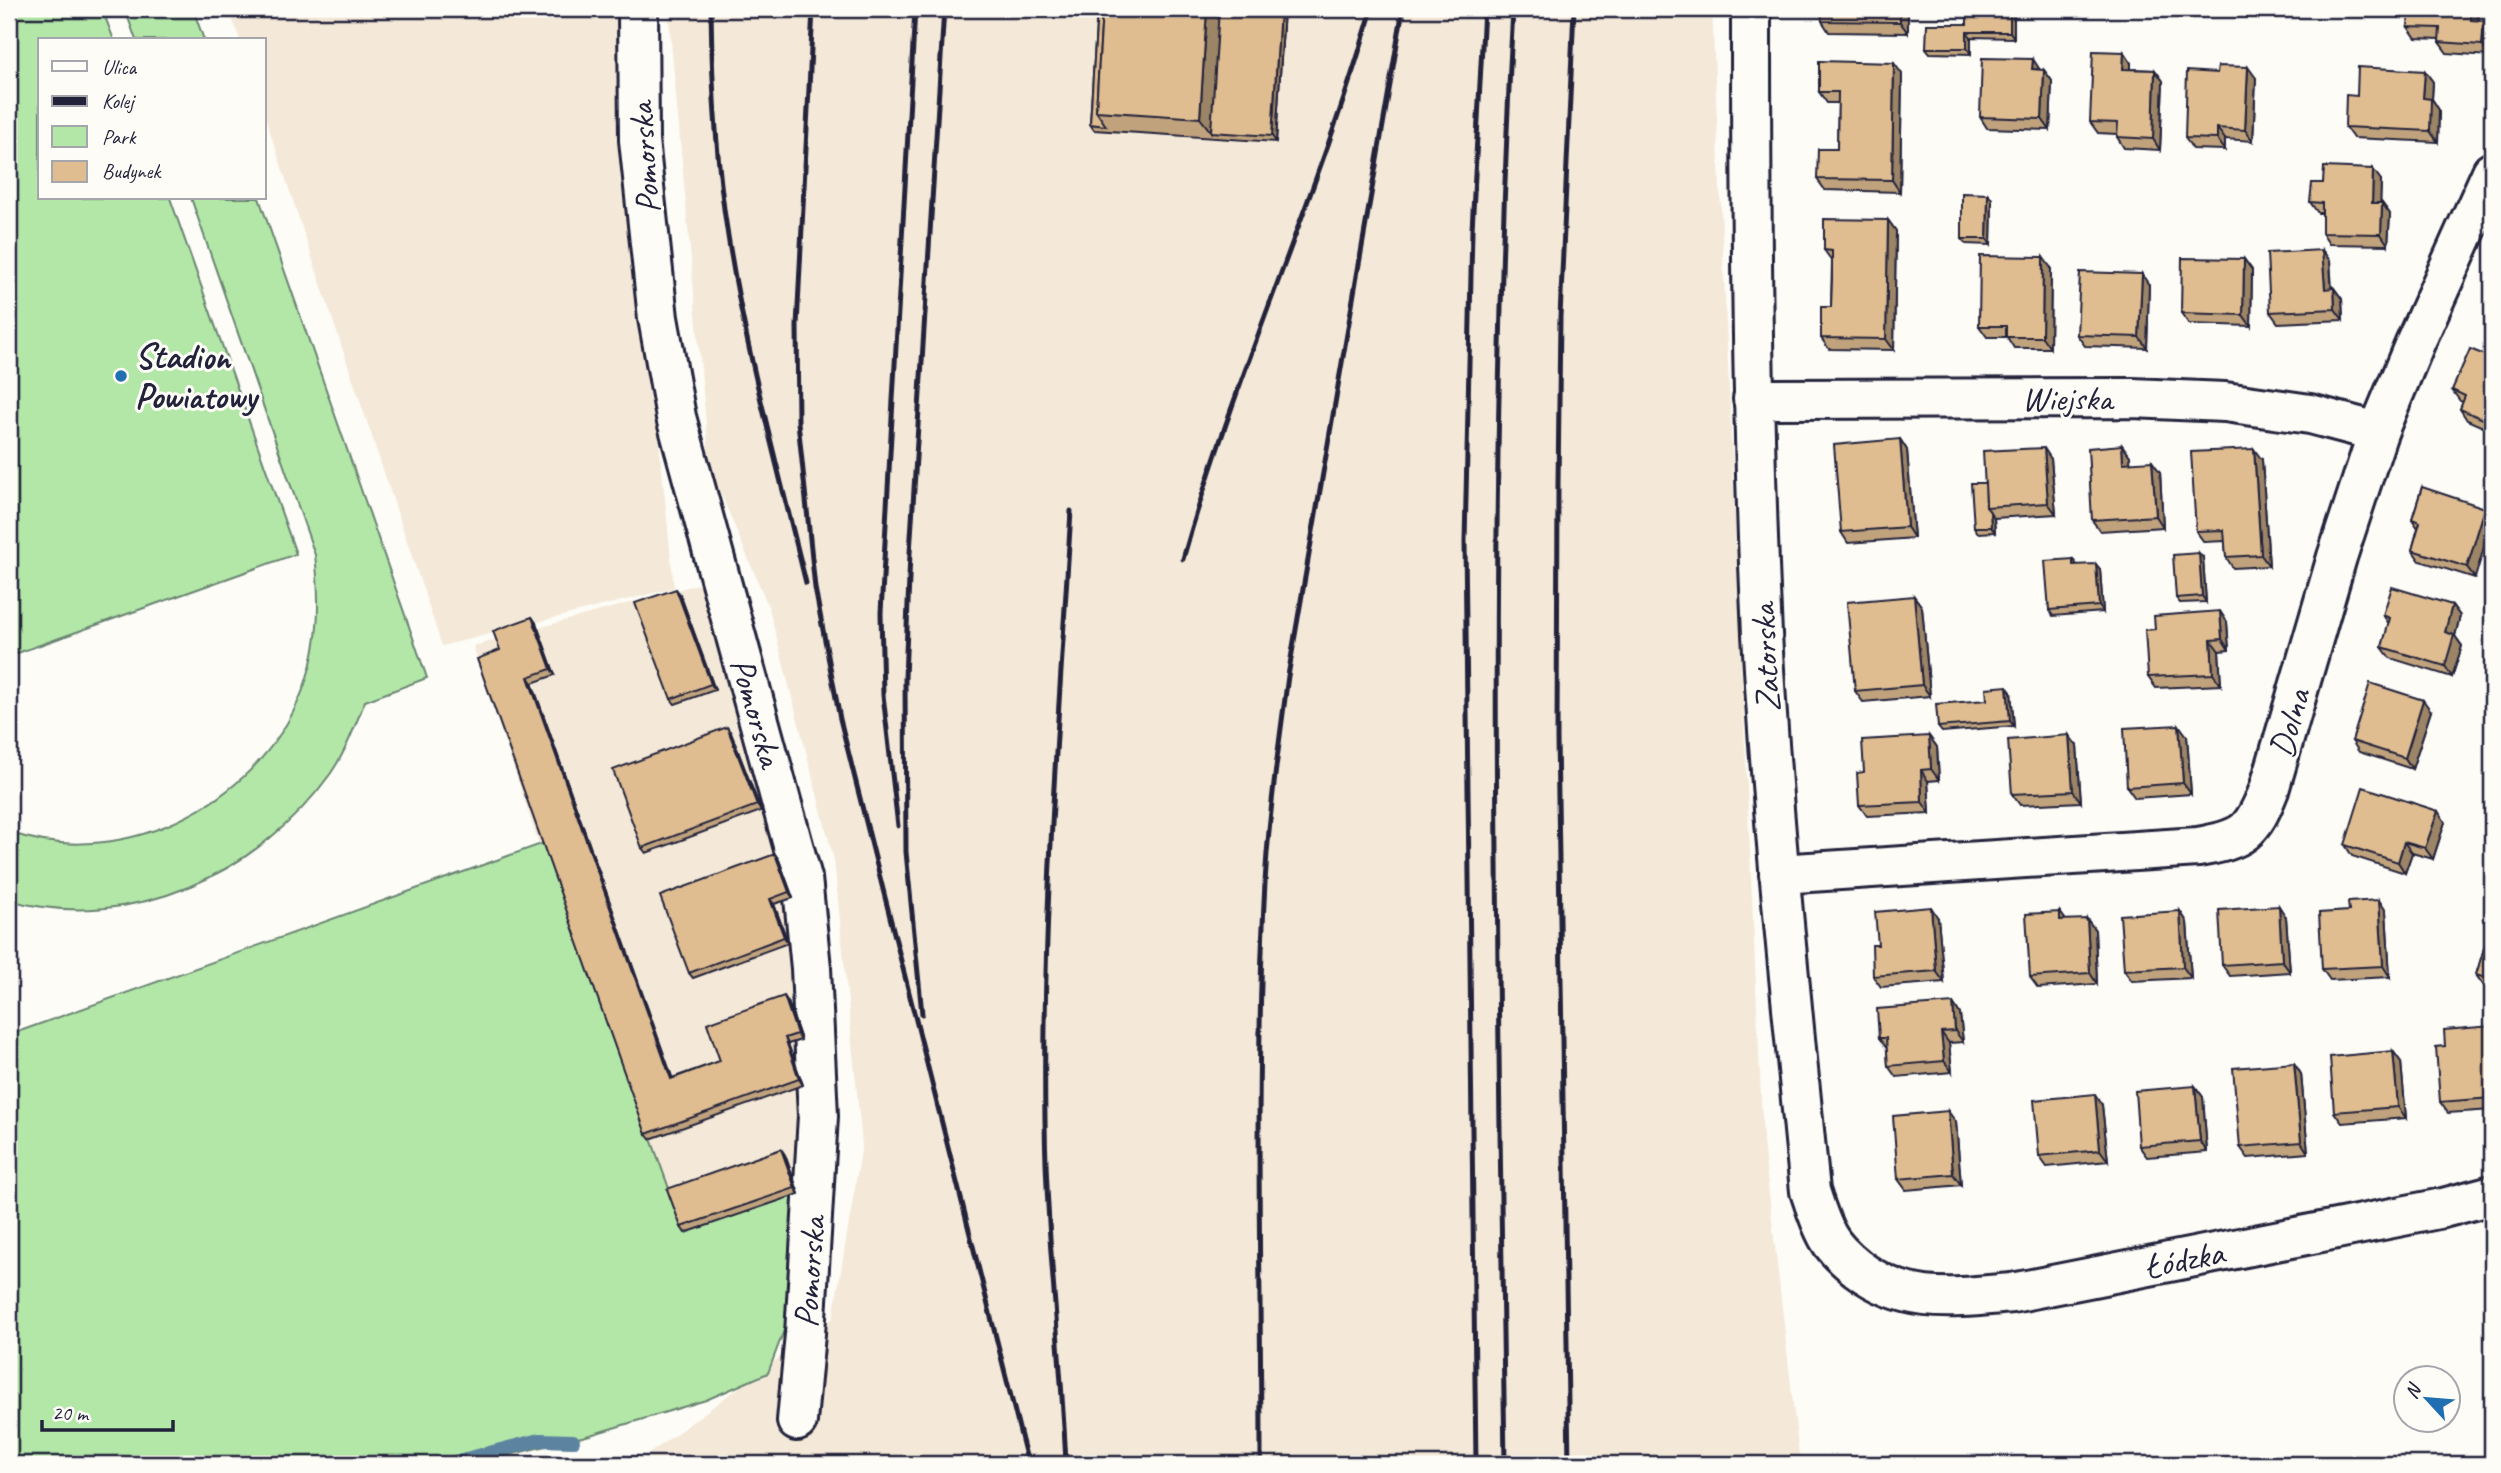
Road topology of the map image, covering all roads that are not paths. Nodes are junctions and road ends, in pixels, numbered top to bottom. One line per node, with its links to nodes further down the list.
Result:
1 (638, 9): 9 (street, Pomorska)
2 (1751, 9): 4 (street, Zatorska)
3 (2492, 172): 5 (street, Dolna)
4 (1753, 399): 5 (street, Wiejska); 6 (street, Zatorska)
5 (2378, 432): 6 (street, Dolna)
6 (1779, 874): 8 (street, Zatorska)
7 (2492, 1195): 8 (street, Łódzka)
8 (1875, 1281)
9 (797, 1421)

